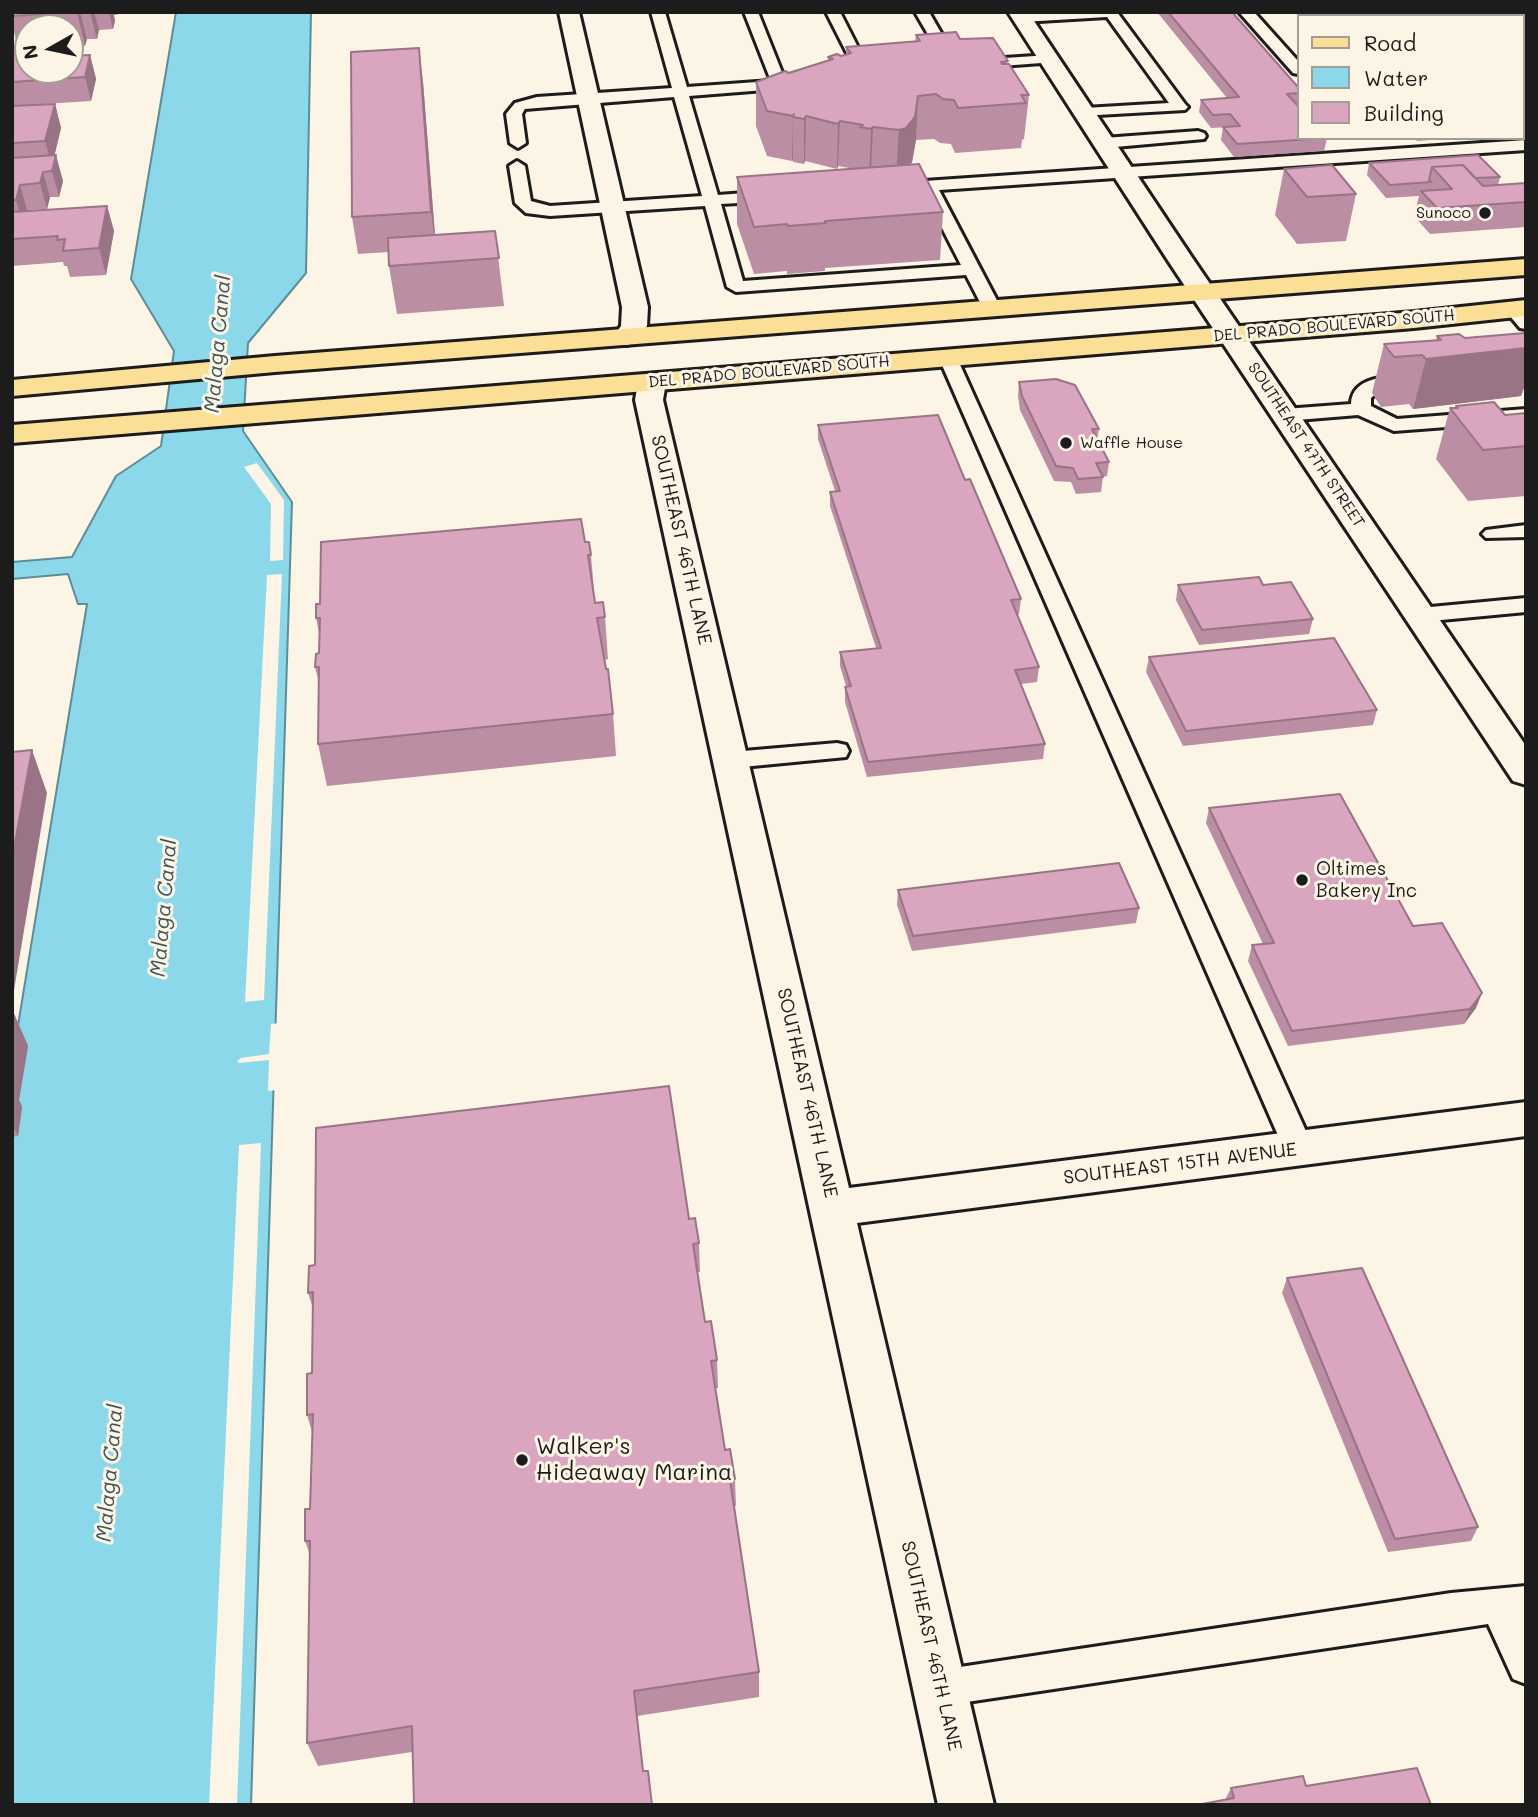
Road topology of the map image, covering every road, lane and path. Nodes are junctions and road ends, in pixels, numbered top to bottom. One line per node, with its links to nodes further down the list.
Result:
1 (569, 12): 16 (street)
2 (658, 12): 15 (lane)
3 (751, 12): 14 (lane)
4 (833, 12): 12 (lane)
5 (922, 12): 10 (lane)
6 (1246, 12): 11 (lane)
7 (1111, 13): 8 (lane); 17 (lane)
8 (1020, 15): 9 (street, SOUTHEAST 47TH STREET)
9 (1050, 59): 10 (lane); 17 (street, SOUTHEAST 47TH STREET)
10 (946, 66)
11 (1296, 68)
12 (864, 71)
13 (804, 81): 14 (lane)
14 (780, 85): 15 (lane)
15 (682, 92): 16 (lane); 29 (lane)
16 (588, 99): 20 (lane); 30 (street)
17 (1085, 113): 21 (street, SOUTHEAST 47TH STREET)
18 (1198, 136): 21 (lane)
19 (1362, 140): 23 (lane)
20 (518, 143)
21 (1104, 143): 25 (street, SOUTHEAST 47TH STREET)
22 (1526, 145): 23 (lane)
23 (1376, 156): 25 (lane)
24 (517, 166): 30 (lane)
25 (1124, 173): 26 (lane); 33 (street, SOUTHEAST 47TH STREET)
26 (929, 186): 27 (lane); 32 (lane)
27 (875, 190)
28 (793, 195): 29 (lane)
29 (712, 200): 30 (lane); 32 (lane)
30 (613, 207): 37 (street)
31 (1526, 267): 33 (main road)
32 (972, 269): 34 (lane)
33 (1202, 292): 34 (main road); 36 (street, SOUTHEAST 47TH STREET)
34 (987, 309): 37 (main road); 40 (main road)
35 (1521, 314): 36 (main road, DEL PRADO BOULEVARD SOUTH)
36 (1232, 335): 38 (main road, DEL PRADO BOULEVARD SOUTH); 44 (street, SOUTHEAST 47TH STREET)
37 (626, 337): 41 (main road); 42 (main road)
38 (948, 358): 40 (main road, DEL PRADO BOULEVARD SOUTH); 55 (lane)
39 (1431, 377): 43 (lane)
40 (652, 382): 42 (main road, DEL PRADO BOULEVARD SOUTH); 52 (street, SOUTHEAST 46TH LANE)
41 (12, 388)
42 (276, 407): 46 (main road, DEL PRADO BOULEVARD SOUTH)
43 (1361, 409): 44 (lane); 45 (lane)
44 (1286, 415): 50 (street, SOUTHEAST 47TH STREET)
45 (1526, 415)
46 (12, 433)
47 (1526, 531): 48 (lane)
48 (1493, 534)
49 (1526, 605): 50 (lane)
50 (1420, 615): 53 (street, SOUTHEAST 47TH STREET)
51 (837, 751): 52 (lane)
52 (732, 760): 56 (street, SOUTHEAST 46TH LANE)
53 (1526, 773)
54 (1526, 1119): 55 (street, SOUTHEAST 15TH AVENUE)
55 (1299, 1149): 56 (street, SOUTHEAST 15TH AVENUE)
56 (833, 1208): 59 (street, SOUTHEAST 46TH LANE)
57 (1512, 1605): 58 (lane); 59 (lane)
58 (1526, 1666)
59 (940, 1689): 60 (street, SOUTHEAST 46TH LANE)
60 (966, 1805)

